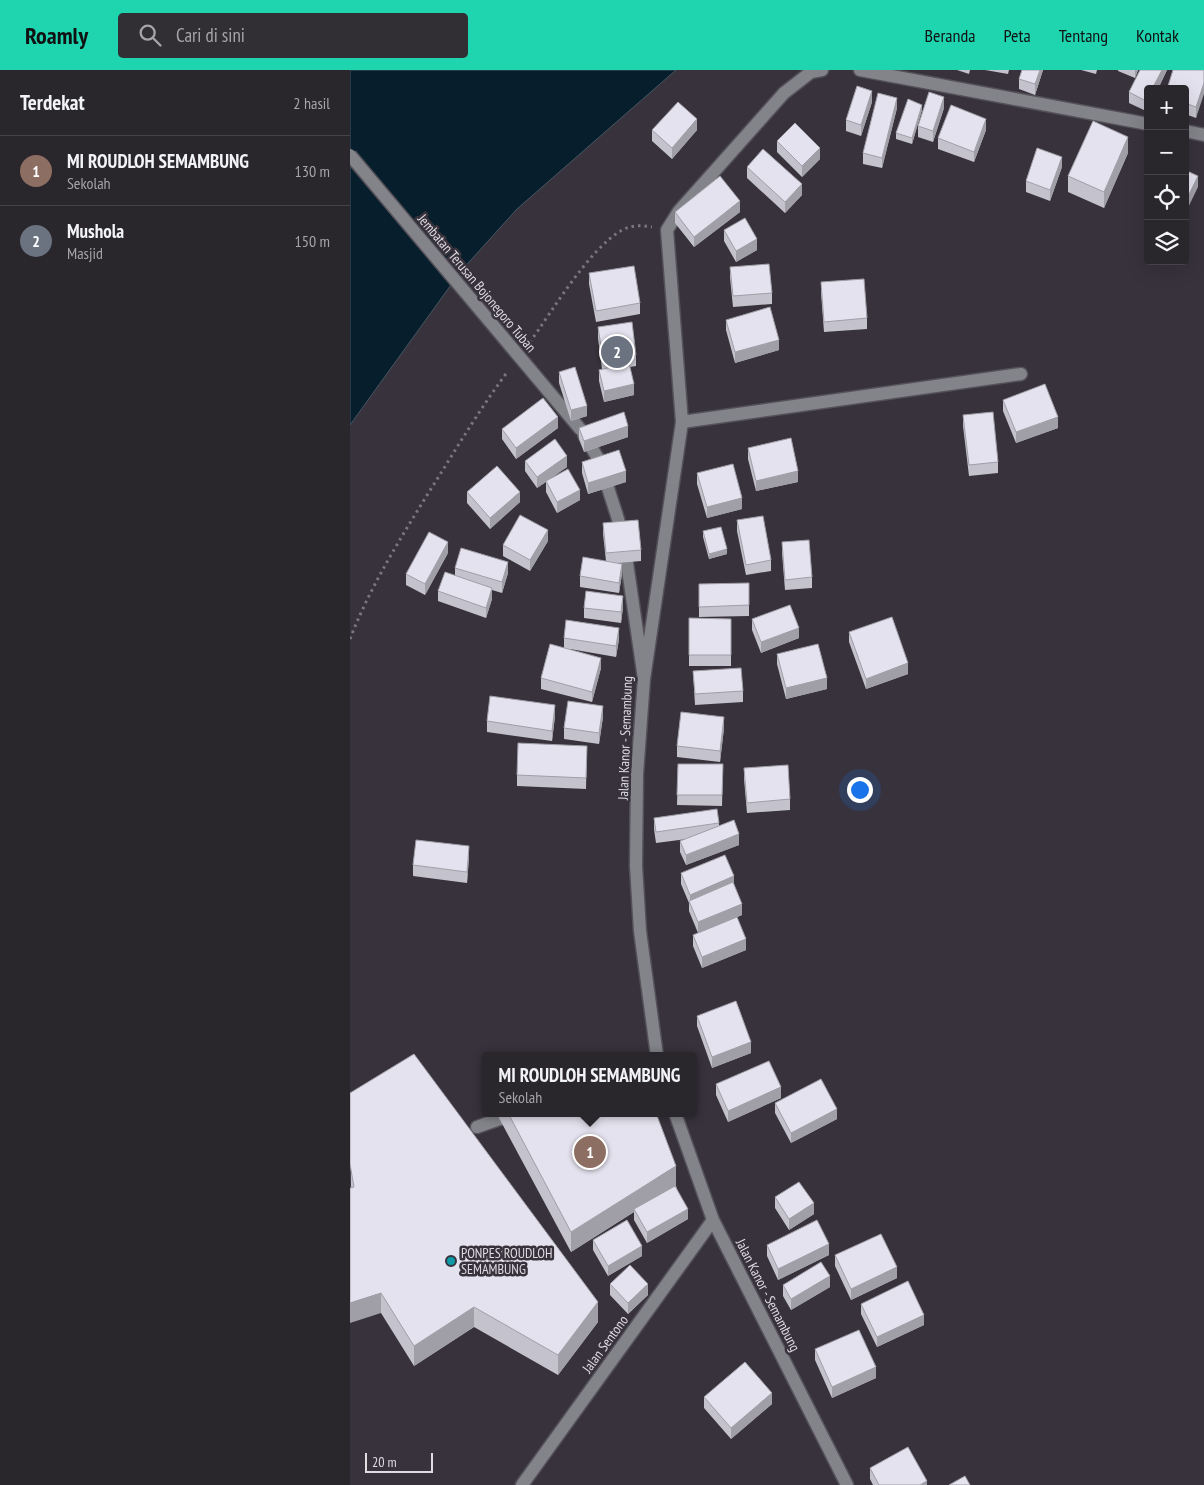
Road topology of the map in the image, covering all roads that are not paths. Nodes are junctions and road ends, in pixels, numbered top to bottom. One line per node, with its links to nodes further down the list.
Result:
1 (822, 70): 8 (street)
2 (860, 70): 3 (street)
3 (1144, 123)
4 (1189, 132): 5 (street)
5 (1204, 135)
6 (350, 155): 9 (street, Jembatan Terusan Bojonegoro Tuban, bridge)
7 (1021, 374): 8 (street)
8 (682, 422): 10 (street)
9 (581, 430): 10 (street, Jalan Kanor - Semambung)
10 (644, 679): 11 (street, Jalan Kanor - Semambung)
11 (656, 1052)
12 (506, 1117): 14 (street)
13 (676, 1117): 15 (street, Jalan Kanor - Semambung)
14 (477, 1127)
15 (713, 1220): 16 (street, Jalan Sentono); 17 (street, Jalan Kanor - Semambung)
16 (522, 1485)
17 (847, 1485)

